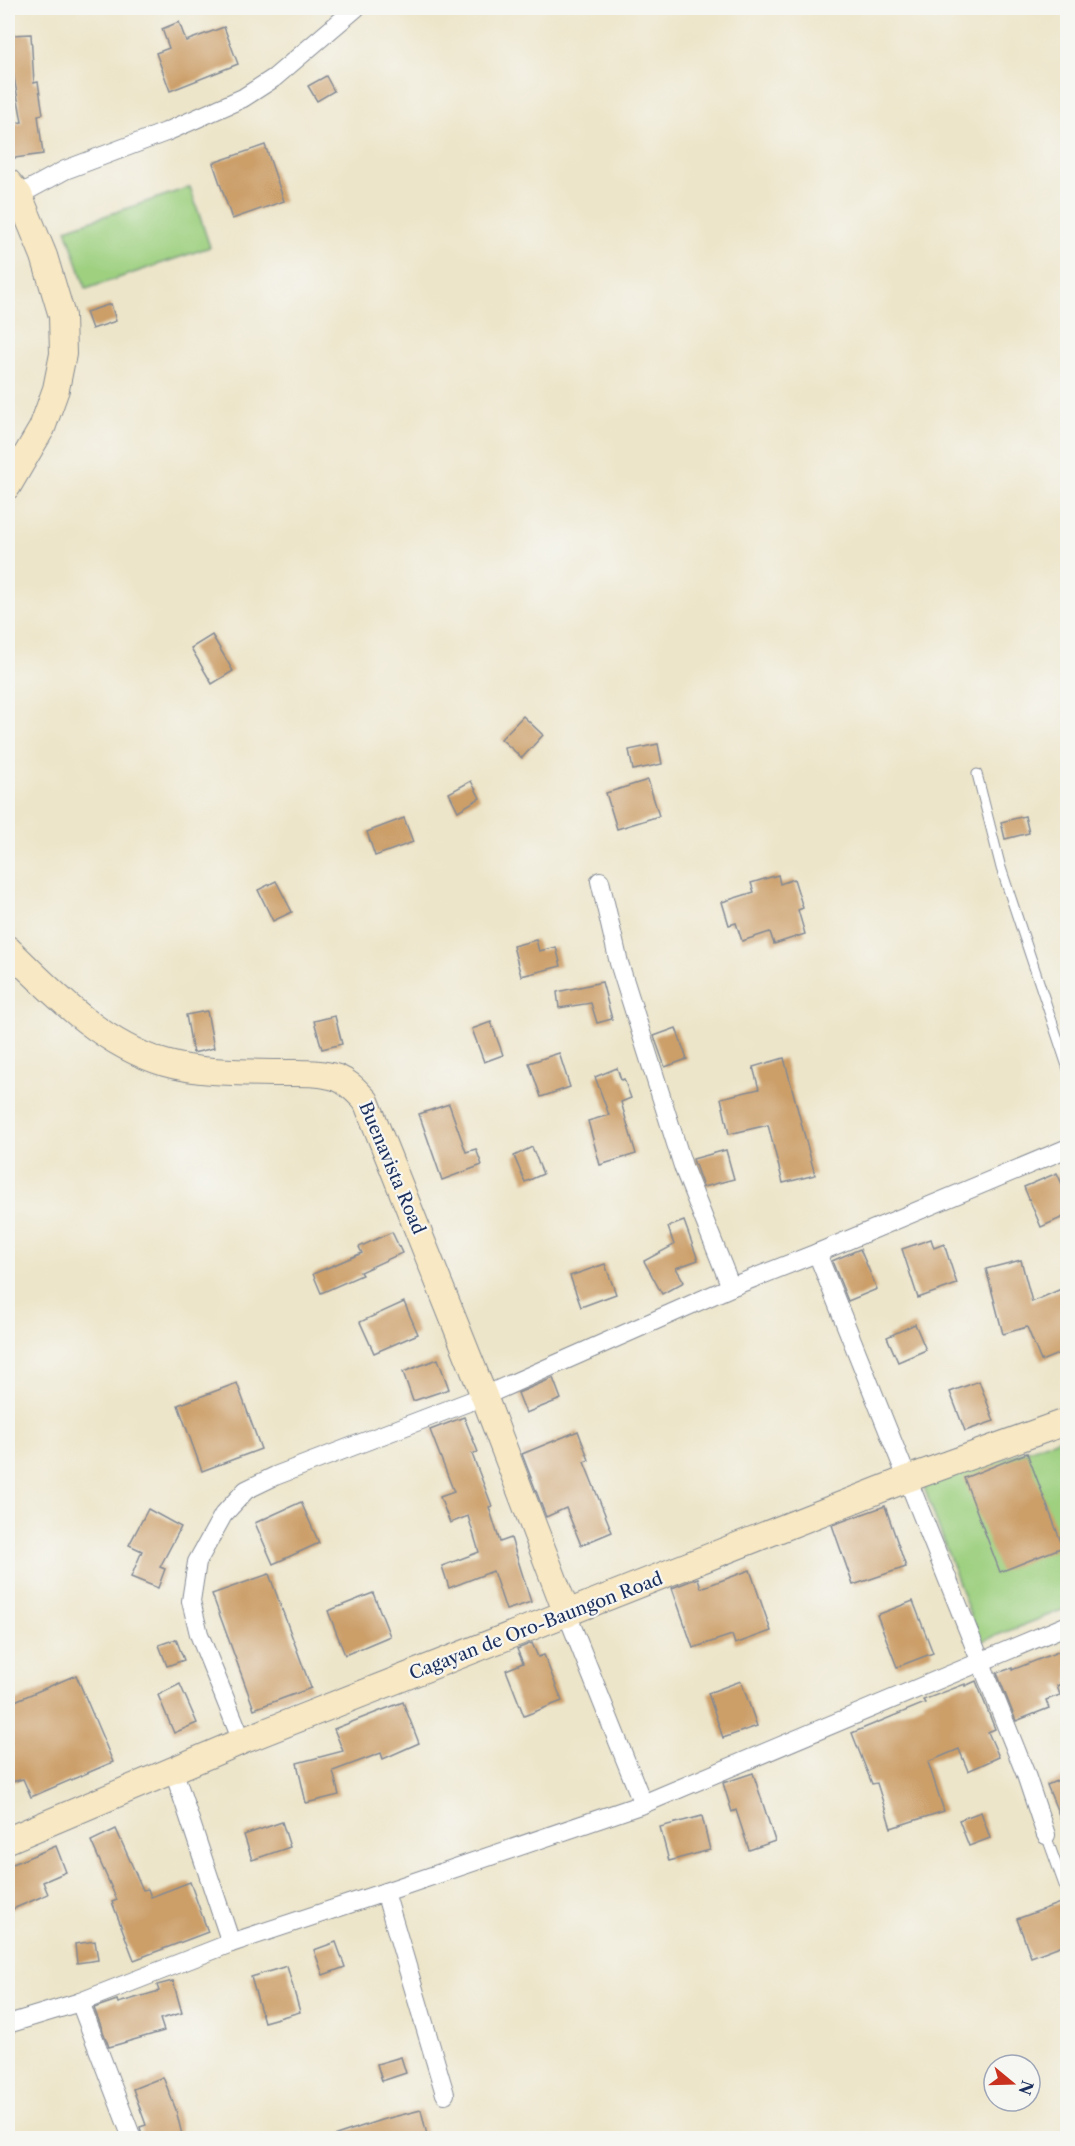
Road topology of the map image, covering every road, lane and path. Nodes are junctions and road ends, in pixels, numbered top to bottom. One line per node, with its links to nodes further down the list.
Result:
1 (356, 8): 2 (street)
2 (13, 189): 3 (street)
3 (8, 486)
4 (977, 774): 7 (lane)
5 (600, 881): 10 (street)
6 (8, 949): 11 (street, Buenavista Road)
7 (1068, 1069)
8 (1068, 1148): 9 (street)
9 (817, 1253): 10 (street); 13 (street)
10 (731, 1287): 11 (street)
11 (484, 1395): 14 (street, Buenavista Road); 17 (street)
12 (1068, 1421): 13 (street, Cagayan de Oro-Baungon Road)
13 (908, 1479): 14 (street, Cagayan de Oro-Baungon Road); 16 (street)
14 (567, 1614): 17 (street, Cagayan de Oro-Baungon Road); 19 (street)
15 (1068, 1625): 16 (street)
16 (979, 1661): 19 (street); 20 (street)
17 (242, 1741): 18 (street, Cagayan de Oro-Baungon Road)
18 (173, 1769): 21 (street, Cagayan de Oro-Baungon Road); 24 (street)
19 (643, 1804): 23 (street)
20 (1046, 1835): 22 (lane)
21 (8, 1840)
22 (1065, 1888)
23 (385, 1892): 24 (street); 27 (street)
24 (231, 1943): 25 (street)
25 (80, 2002): 26 (street); 28 (street)
26 (8, 2024)
27 (445, 2094)
28 (132, 2139)

